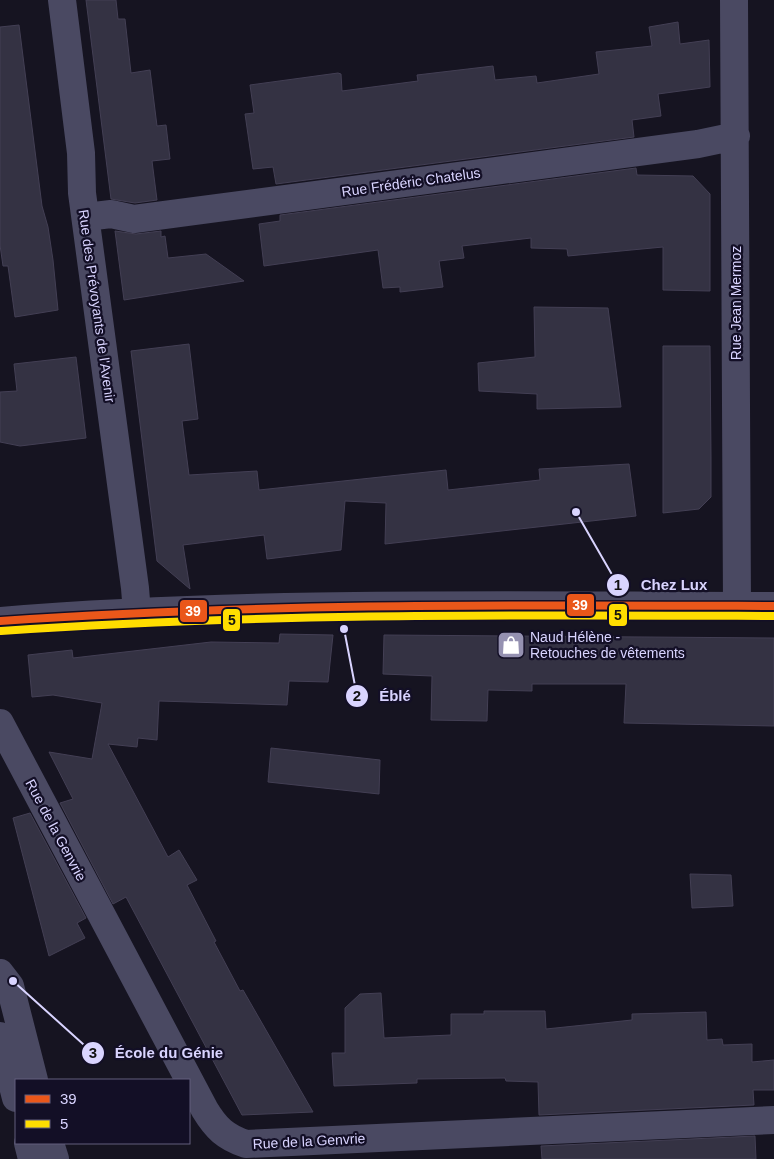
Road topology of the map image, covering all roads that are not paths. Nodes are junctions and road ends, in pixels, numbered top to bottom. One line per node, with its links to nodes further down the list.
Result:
1 (62, 0): 4 (street, Rue des Prévoyants de l'Avenir)
2 (734, 0): 3 (street, Rue Jean Mermoz)
3 (736, 136): 4 (street, Rue Frédéric Chatelus); 5 (street, Rue Jean Mermoz)
4 (86, 217): 7 (street, Rue des Prévoyants de l'Avenir)
5 (737, 606): 6 (street); 7 (street)
6 (774, 606)
7 (136, 613): 8 (street)
8 (0, 621)
9 (0, 723): 13 (street, Rue de la Genvrie)
10 (0, 973): 12 (street)
11 (0, 1036): 15 (street)
12 (34, 1079)
13 (189, 1079)
14 (190, 1082): 16 (street, Rue de la Genvrie)
15 (15, 1094)
16 (774, 1120)
17 (28, 1144): 19 (street)
18 (50, 1144): 20 (street)
19 (32, 1159)
20 (55, 1159)

